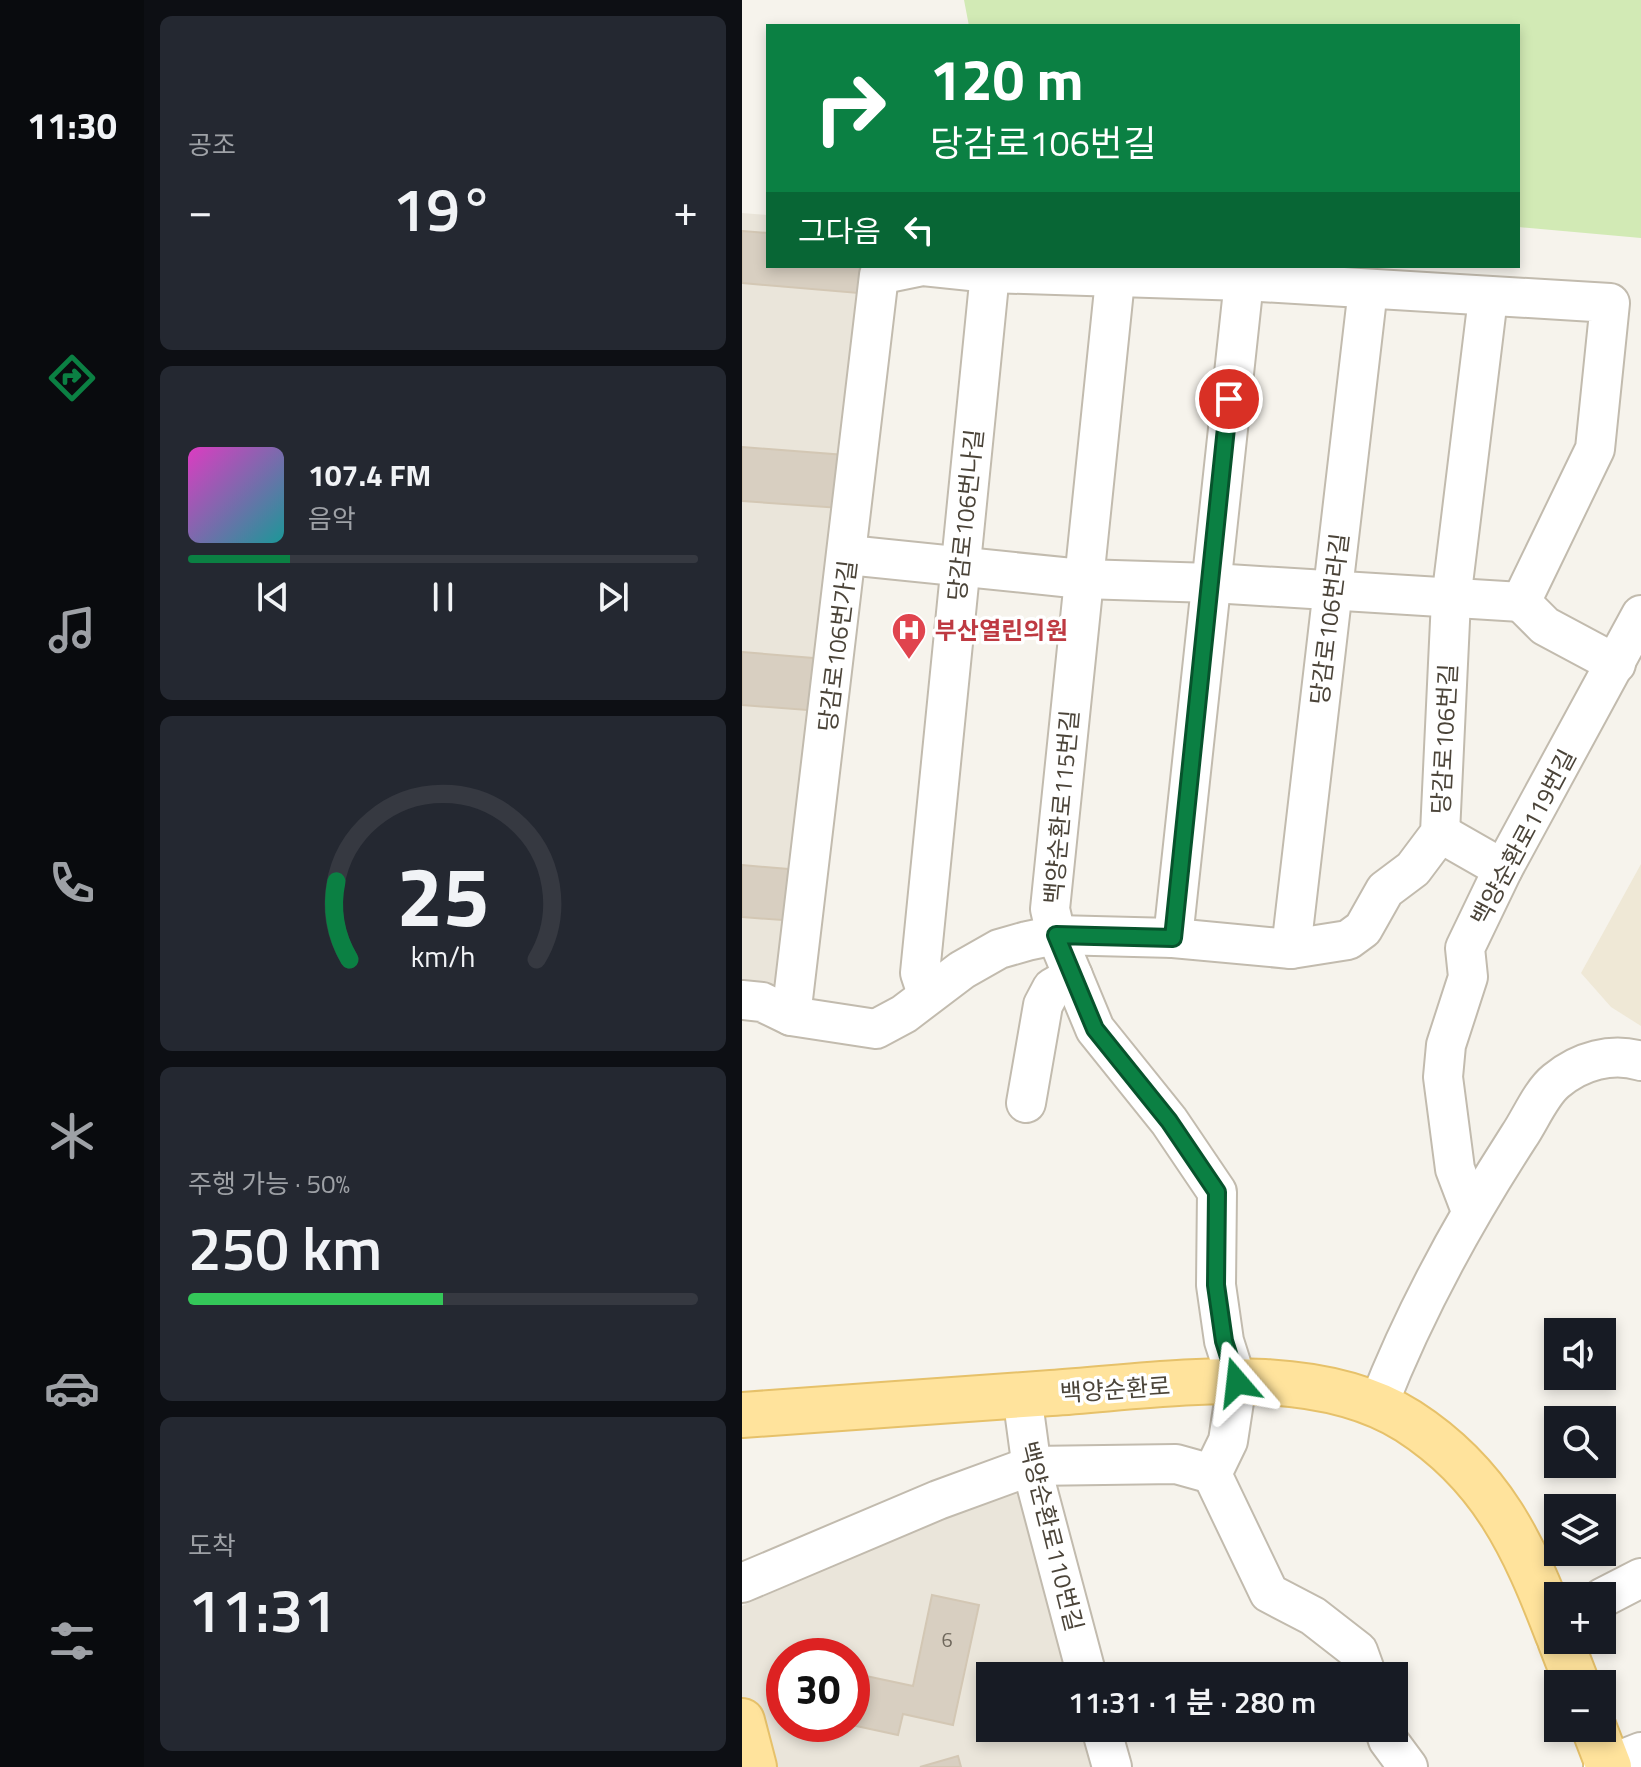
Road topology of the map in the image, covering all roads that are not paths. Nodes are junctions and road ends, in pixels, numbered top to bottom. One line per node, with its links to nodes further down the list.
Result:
1 (913, 268): 8 (street, 당감로106번가길)
2 (942, 268): 3 (street, 당감로106번가길)
3 (990, 273): 4 (street); 9 (street, 당감로106번나길)
4 (1115, 280): 5 (street); 10 (street, 백양순환로115번길)
5 (1244, 281): 6 (street); 11 (street)
6 (1368, 289): 7 (street); 12 (street, 당감로106번라길)
7 (1488, 298): 13 (street, 당감로106번길); 14 (street)
8 (848, 555): 9 (street); 25 (street, 당감로106번가길)
9 (960, 568): 10 (street); 23 (street, 당감로106번나길)
10 (1082, 579): 11 (street); 19 (street, 백양순환로115번길)
11 (1212, 583): 12 (street); 20 (street)
12 (1331, 591): 13 (street); 21 (street, 당감로106번라길)
13 (1451, 600): 14 (street); 17 (street, 당감로106번길)
14 (1521, 602): 16 (street)
15 (1641, 615): 16 (street, 백양순환로119번길)
16 (1616, 664): 18 (street, 백양순환로119번길)
17 (1440, 833): 18 (street); 21 (street, 당감로106번길)
18 (1503, 869): 28 (street, 백양순환로119번길)
19 (1056, 935): 20 (street, 당감로106번길); 22 (street, 백양순환로115번길); 23 (street, 당감로106번길)
20 (1173, 938): 21 (street, 당감로106번길)
21 (1291, 949)
22 (1073, 976): 27 (street); 29 (street, 백양순환로115번길)
23 (927, 994): 25 (street, 당감로106번길)
24 (742, 1000): 25 (street, 당감로106번길)
25 (791, 1016)
26 (1641, 1061): 28 (street)
27 (1026, 1103)
28 (1471, 1211): 31 (street)
29 (1237, 1382): 30 (main road, 백양순환로); 31 (main road, 백양순환로); 34 (street)
30 (1022, 1395): 32 (main road, 백양순환로); 33 (street, 백양순환로110번길)
31 (1378, 1405): 38 (main road, 백양순환로)
32 (742, 1415)
33 (1031, 1466): 34 (street); 36 (street); 39 (street, 백양순환로110번길)
34 (1212, 1474): 40 (street)
35 (1641, 1578): 37 (street)
36 (742, 1583)
37 (1616, 1591)
38 (1544, 1599)
39 (1083, 1662)
40 (1362, 1662)
41 (742, 1721): 44 (main road)
42 (1105, 1742): 45 (street)
43 (1389, 1742): 46 (street)
44 (754, 1767)
45 (1112, 1767)
46 (1408, 1767)

